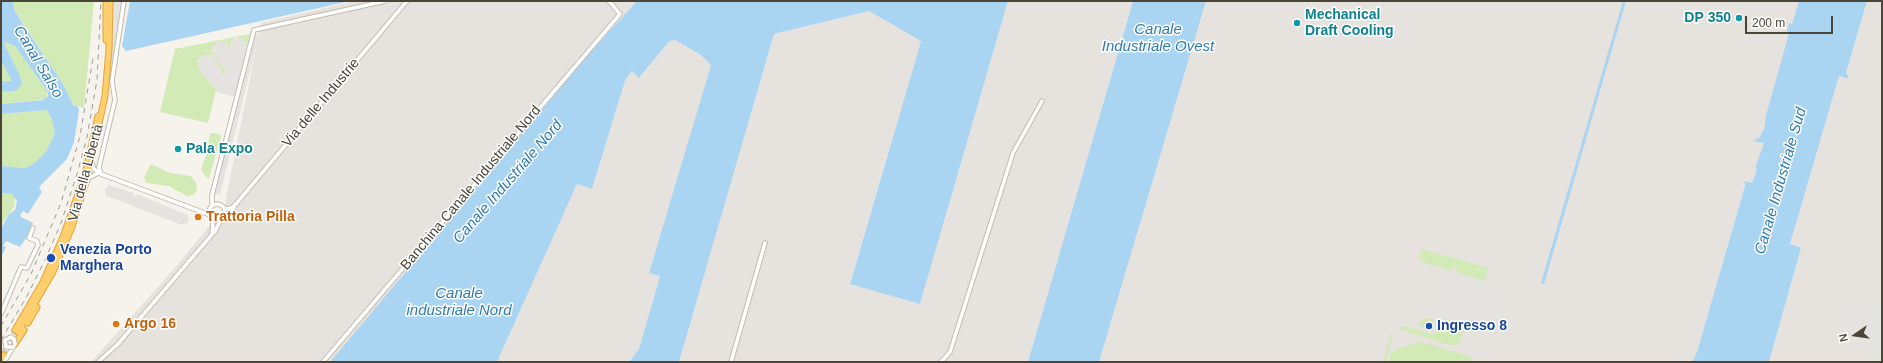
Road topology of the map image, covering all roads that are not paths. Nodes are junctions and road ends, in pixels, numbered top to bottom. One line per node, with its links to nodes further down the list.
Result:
1 (106, 1): 22 (highway, Via della Libertà)
2 (110, 1): 8 (highway, Via della Libertà)
3 (124, 1): 9 (street)
4 (385, 1): 11 (street)
5 (407, 1): 13 (street, Via delle Industrie)
6 (609, 1): 31 (street, Banchina Canale Industriale Nord)
7 (1042, 101): 33 (street)
8 (92, 162): 9 (street); 10 (highway, Via della Libertà)
9 (100, 173): 10 (street); 16 (street)
10 (87, 179): 22 (highway, Via della Libertà)
11 (214, 190): 12 (street); 14 (street)
12 (218, 204): 14 (street); 15 (street)
13 (235, 205): 15 (street, Via delle Industrie); 18 (street, Via delle Industrie)
14 (211, 206): 16 (street); 17 (street)
15 (224, 209): 18 (street)
16 (199, 210): 17 (street)
17 (211, 216): 18 (street); 20 (street)
18 (222, 218): 20 (street, Via delle Industrie)
19 (34, 228): 23 (street)
20 (211, 235): 30 (street, Via delle Industrie)
21 (765, 243): 32 (street)
22 (53, 272): 26 (highway)
23 (1, 314)
24 (1, 338): 25 (street, bridge)
25 (5, 340): 26 (street, bridge); 27 (street, bridge)
26 (14, 346): 27 (street, bridge); 28 (street)
27 (8, 348): 28 (street)
28 (5, 356): 29 (street)
29 (4, 362)
30 (98, 362)
31 (323, 362)
32 (731, 362)
33 (941, 362)

